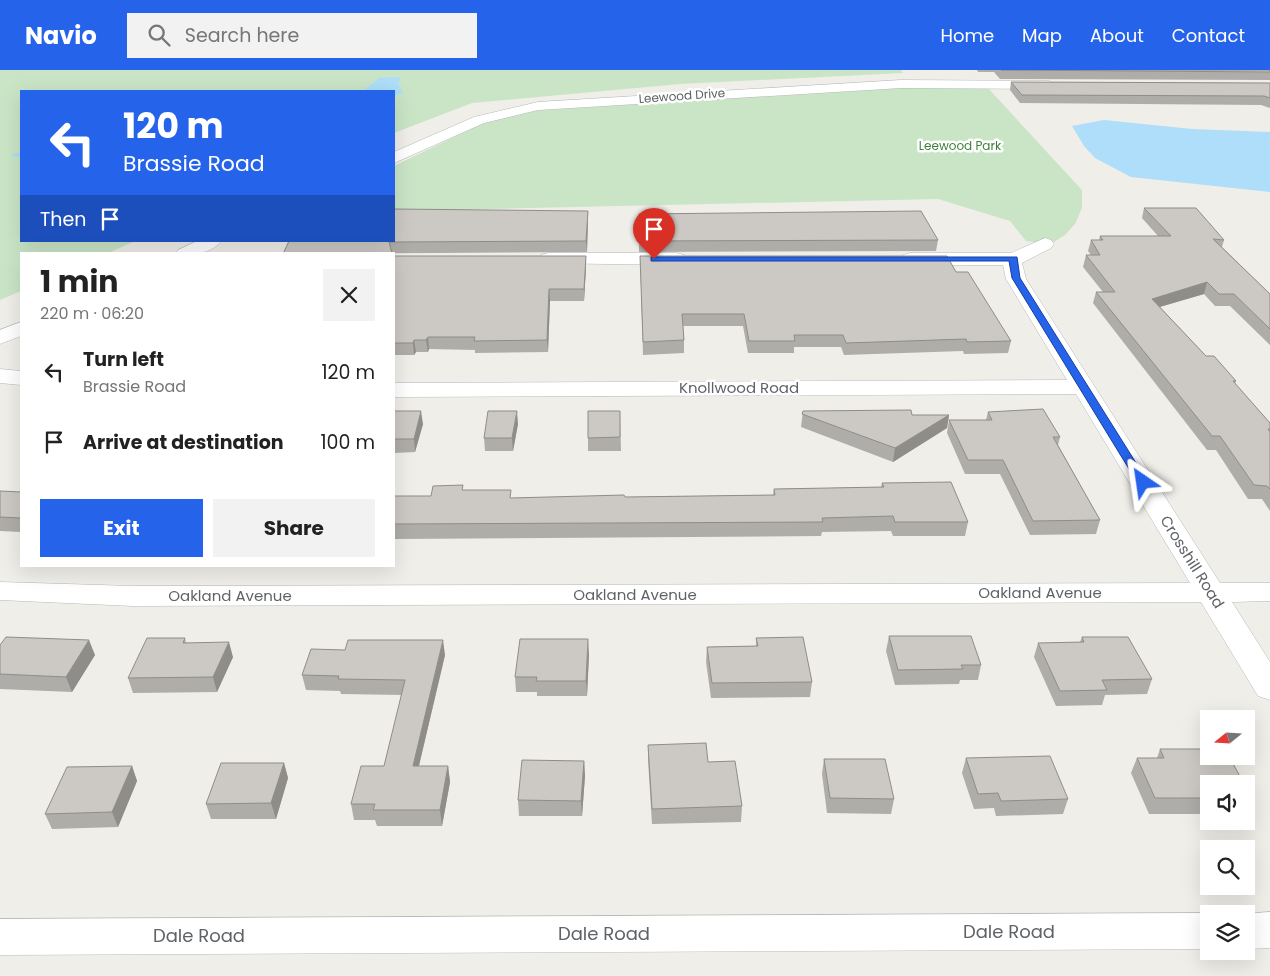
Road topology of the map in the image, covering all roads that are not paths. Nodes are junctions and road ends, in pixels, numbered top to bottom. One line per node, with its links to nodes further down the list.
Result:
1 (948, 70): 2 (street)
2 (961, 83): 3 (street, Leewood Drive); 4 (street, Leewood Drive)
3 (1064, 85)
4 (395, 158)
5 (210, 242): 7 (street)
6 (1045, 244): 11 (street)
7 (190, 252)
8 (534, 259): 9 (street)
9 (694, 259)
10 (894, 259): 11 (street)
11 (1014, 259): 16 (street, Crosshill Road)
12 (20, 328): 13 (street)
13 (0, 338)
14 (0, 376): 15 (street)
15 (20, 378)
16 (1084, 387): 17 (street, Knollwood Road); 19 (street, Crosshill Road)
17 (395, 390)
18 (0, 591): 19 (street, Oakland Avenue)
19 (1211, 592): 20 (street, Oakland Avenue); 21 (street, Crosshill Road)
20 (1270, 592)
21 (1270, 688)
22 (1270, 930): 24 (street)
23 (1200, 931): 25 (street, Dale Road)
24 (1255, 931)
25 (0, 937)

